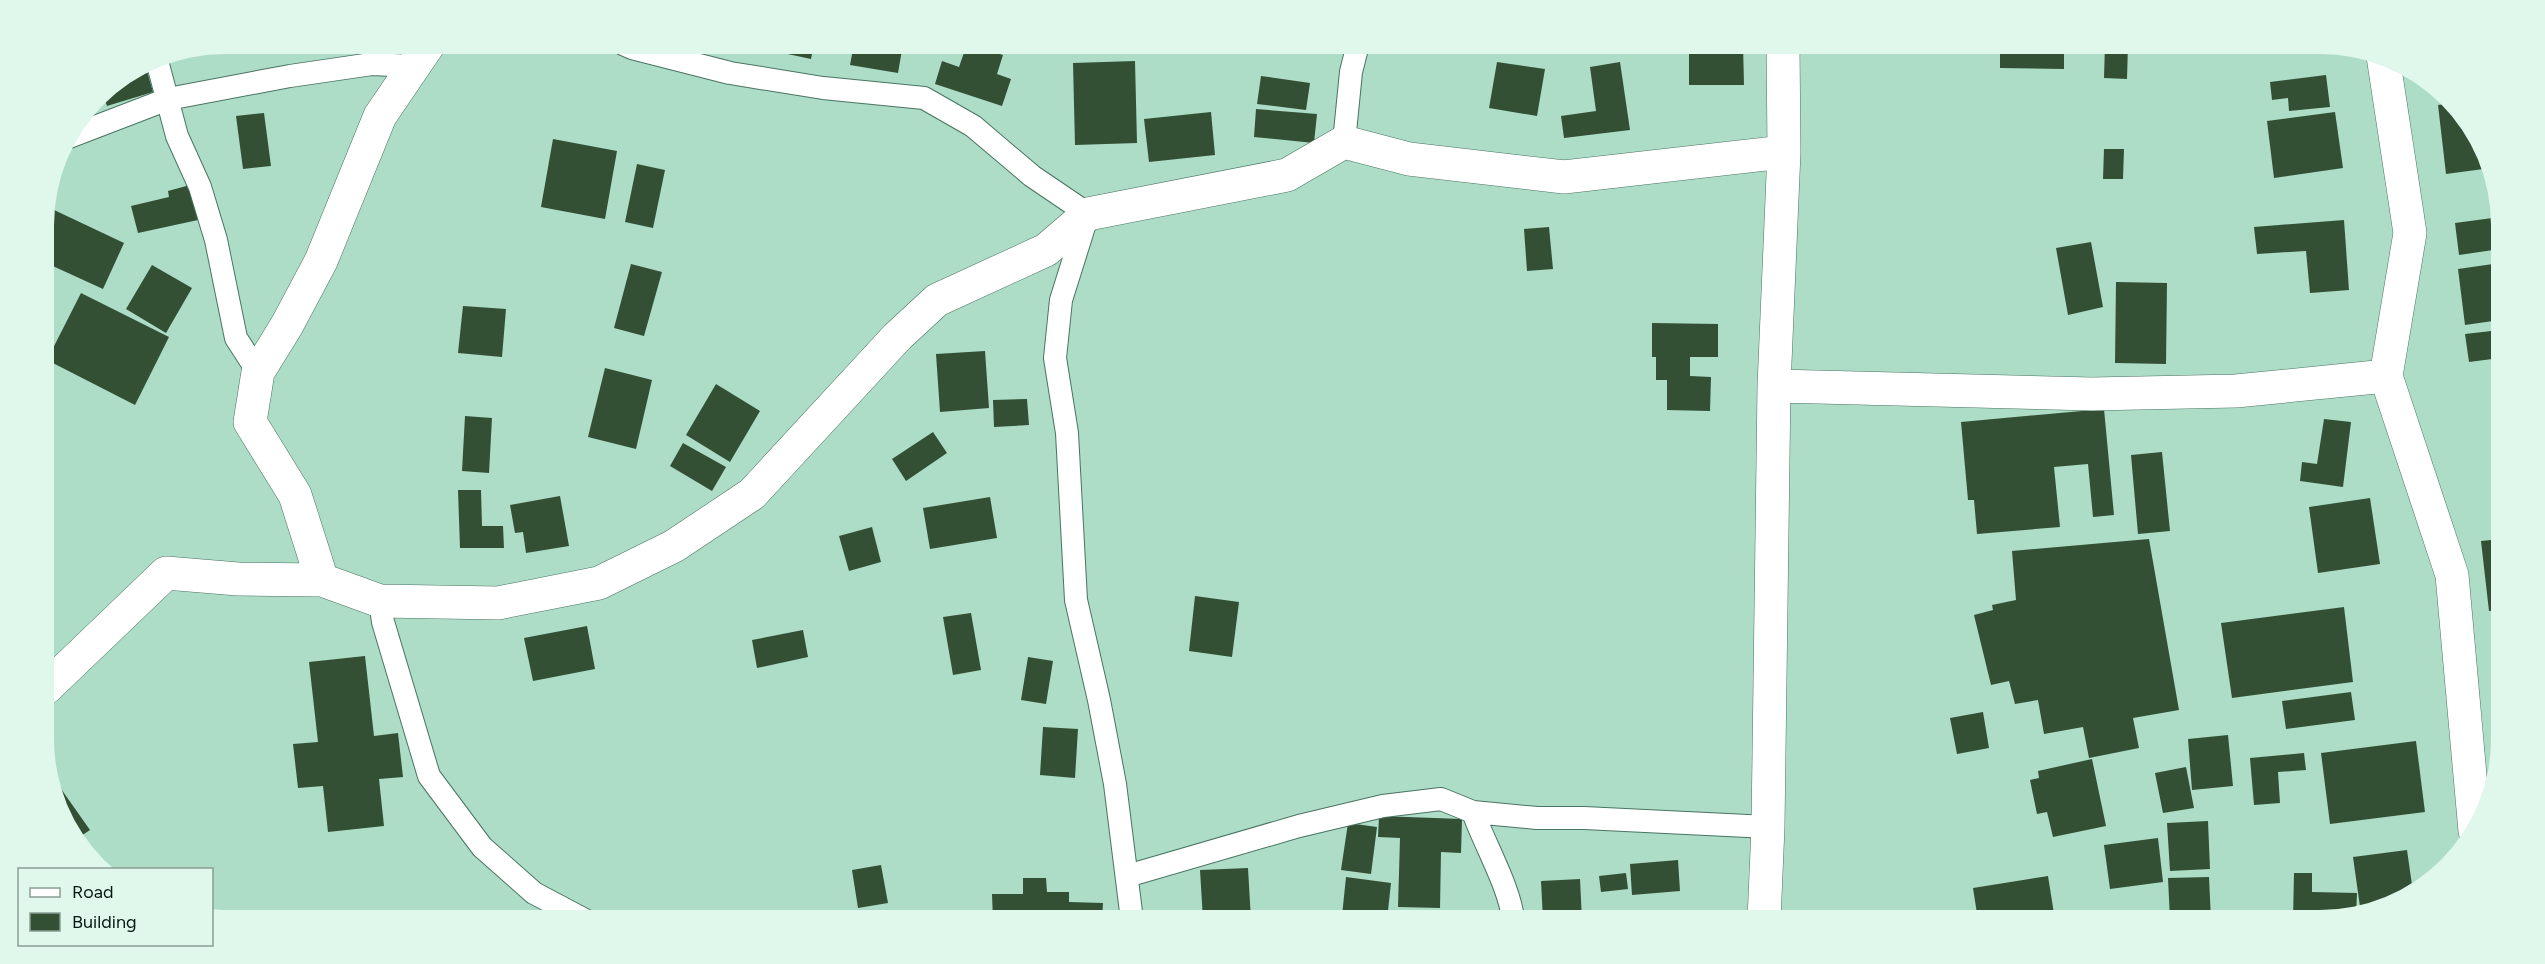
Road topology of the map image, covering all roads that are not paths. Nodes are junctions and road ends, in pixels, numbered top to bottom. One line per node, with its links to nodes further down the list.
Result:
1 (656, 54): 11 (lane)
2 (1356, 54): 9 (lane)
3 (1783, 54): 10 (street)
4 (421, 55): 7 (lane); 12 (street)
5 (2385, 67): 13 (street)
6 (159, 68): 7 (lane)
7 (168, 99): 8 (lane); 12 (lane)
8 (82, 132)
9 (1344, 142): 10 (street); 11 (street)
10 (1784, 152): 14 (street)
11 (1088, 214): 16 (street); 21 (lane)
12 (258, 372): 15 (street)
13 (2386, 375): 14 (street); 19 (street)
14 (1774, 386): 20 (street)
15 (322, 580): 16 (street); 17 (street)
16 (380, 601): 22 (lane)
17 (54, 680)
18 (1473, 812): 20 (lane); 21 (lane); 24 (lane)
19 (2473, 814)
20 (1768, 827): 25 (street)
21 (1127, 876): 23 (lane)
22 (566, 910)
23 (1131, 910)
24 (1510, 910)
25 (1764, 910)

